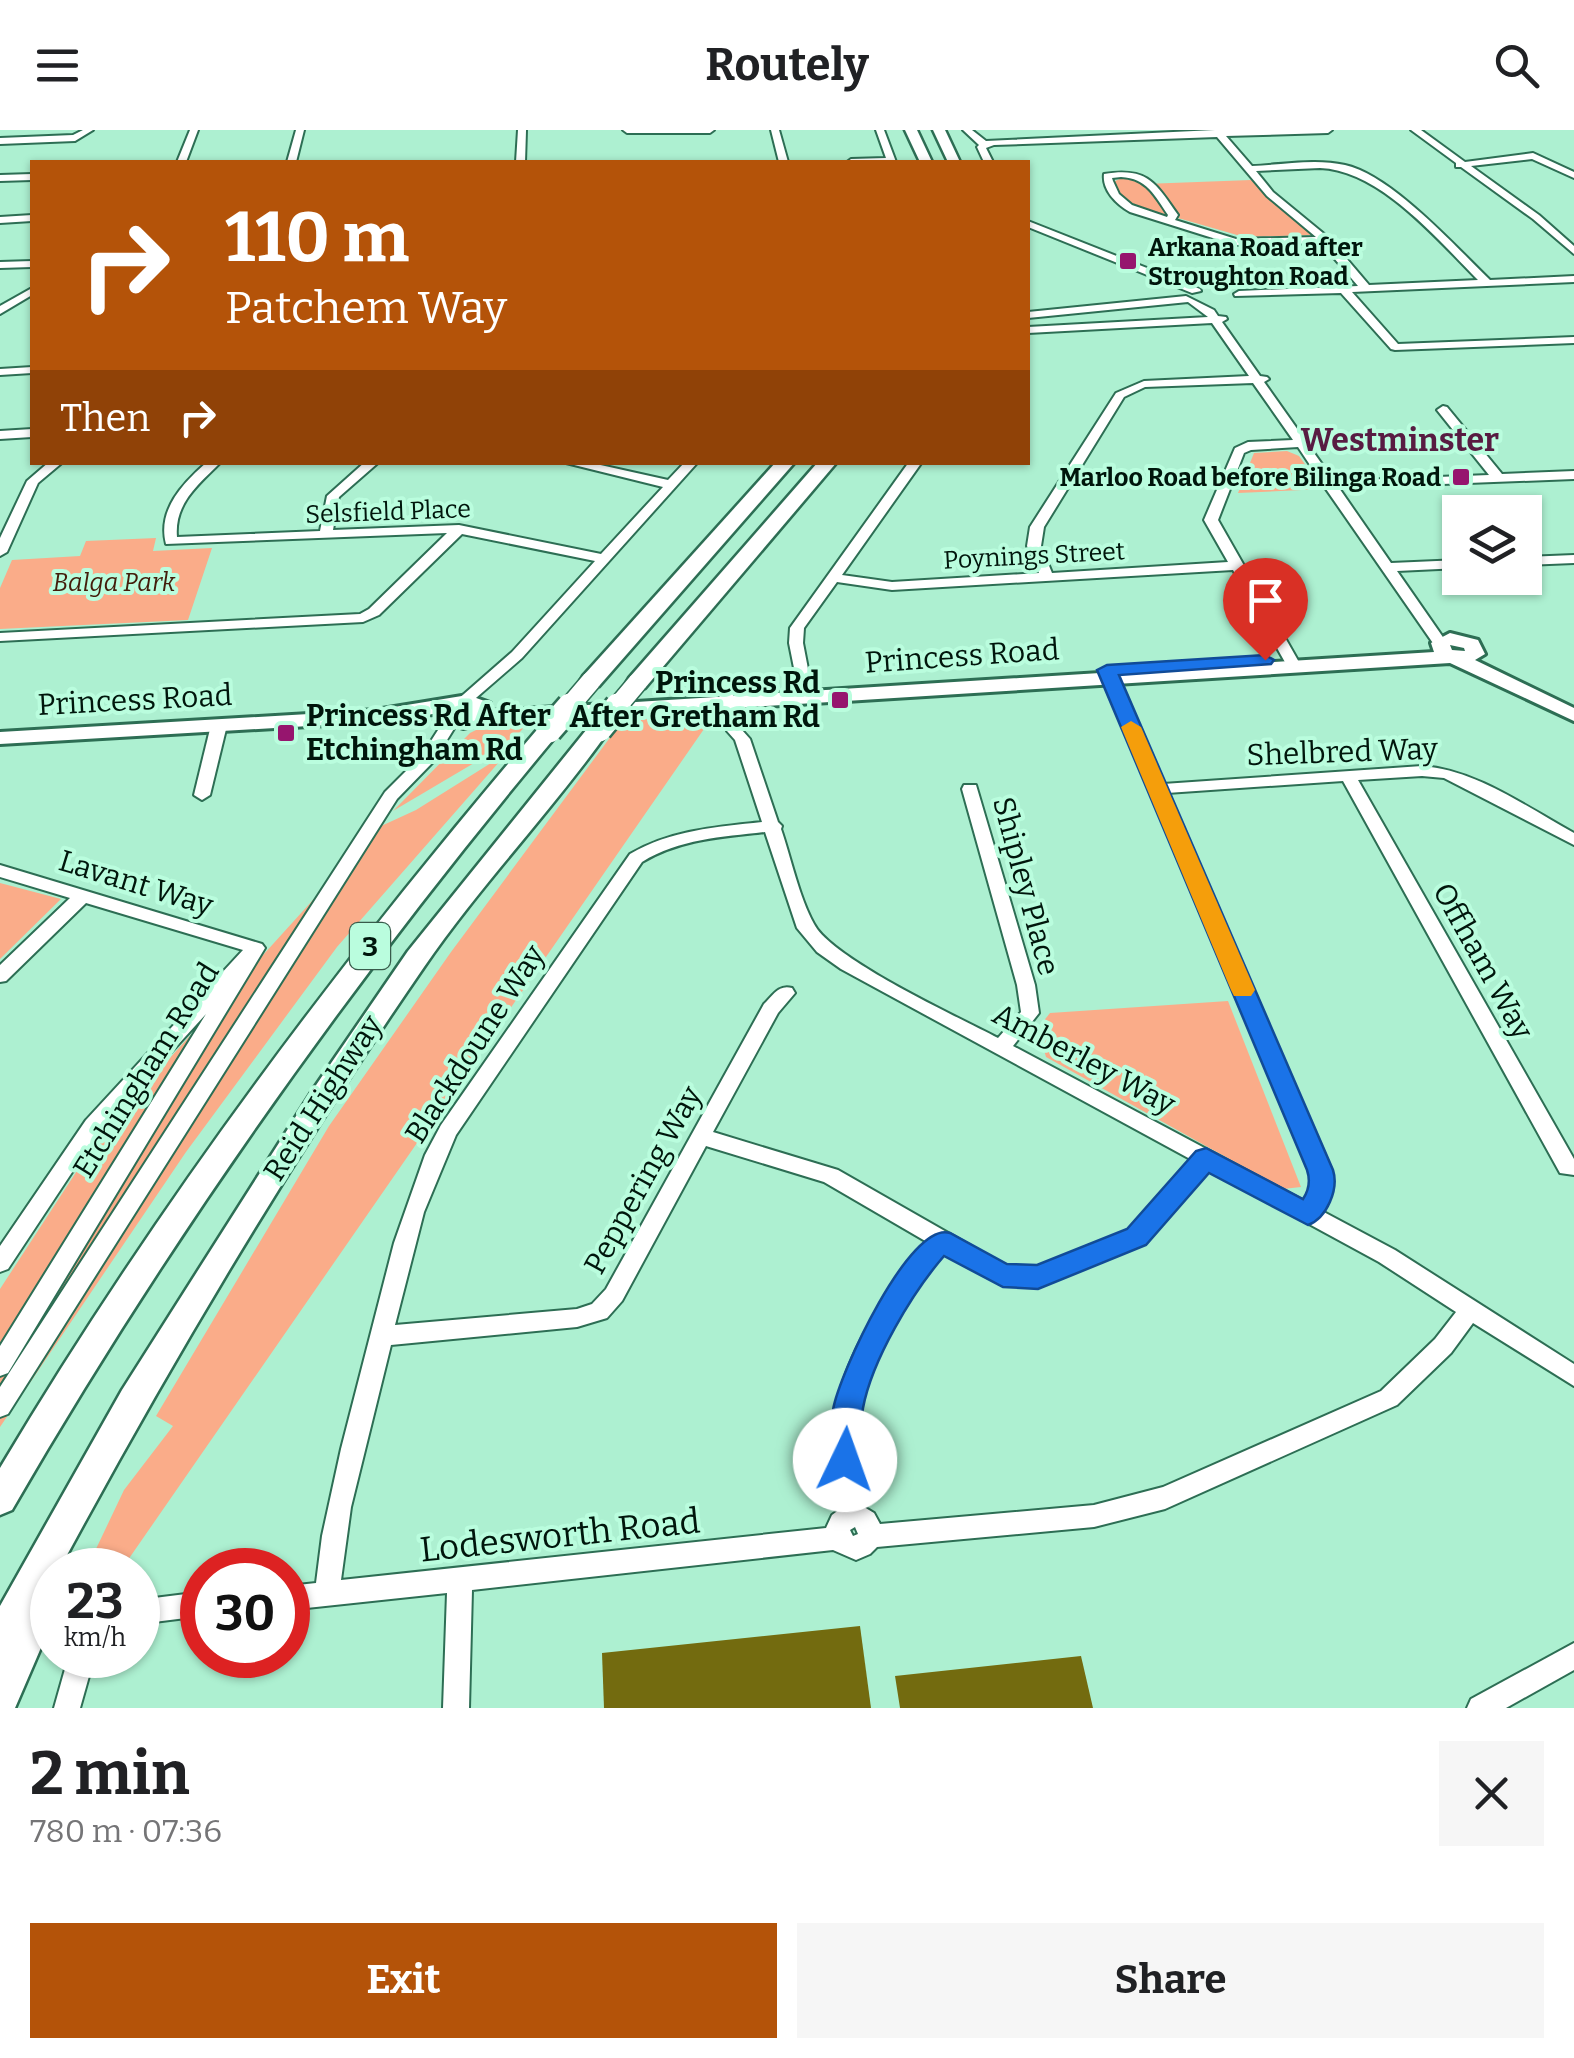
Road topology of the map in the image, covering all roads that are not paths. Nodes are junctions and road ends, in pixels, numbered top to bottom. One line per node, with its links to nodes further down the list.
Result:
1 (90, 130): 18 (street)
2 (194, 130): 20 (street)
3 (300, 130): 21 (street)
4 (522, 130): 22 (street)
5 (627, 130): 6 (street)
6 (710, 130)
7 (775, 130): 23 (street)
8 (880, 130): 24 (street)
9 (912, 130): 25 (highway)
10 (939, 130): 26 (highway)
11 (969, 130): 19 (street)
12 (1328, 130): 14 (street)
13 (1418, 130): 28 (street)
14 (1268, 131): 16 (street)
15 (1170, 133): 16 (street); 17 (street)
16 (1219, 133): 29 (street)
17 (1072, 135): 19 (street)
18 (0, 141)
19 (980, 143): 27 (street)
20 (182, 160)
21 (292, 160)
22 (521, 160)
23 (783, 160)
24 (891, 160)
25 (925, 160)
26 (953, 160)
27 (984, 160)
28 (1459, 165): 30 (street); 38 (street)
29 (1250, 170): 37 (street); 42 (street)
30 (1574, 175)
31 (30, 177): 32 (street)
32 (0, 178)
33 (30, 217): 34 (street)
34 (0, 219)
35 (1169, 221): 35 (street); 37 (street)
36 (1030, 227): 47 (street)
37 (1325, 240): 43 (street)
38 (1574, 251)
39 (30, 264): 40 (street)
40 (0, 265)
41 (1574, 279): 42 (street)
42 (1487, 283): 43 (street)
43 (1366, 288): 44 (street)
44 (1344, 290): 46 (street); 52 (street)
45 (30, 292): 48 (street)
46 (1239, 294)
47 (1188, 296): 49 (street); 50 (street); 50 (street)
48 (0, 310)
49 (1030, 315)
50 (1220, 321): 51 (street); 55 (street)
51 (1030, 330)
52 (1574, 340)
53 (30, 370): 54 (street)
54 (0, 372)
55 (1260, 379): 59 (street); 81 (street)
56 (1443, 410): 69 (street)
57 (30, 433): 58 (street)
58 (0, 434)
59 (1304, 443): 71 (street); 79 (street)
60 (54, 465): 74 (street)
61 (212, 465): 73 (street, Selsfield Place)
62 (370, 465): 73 (street)
63 (582, 465): 70 (street)
64 (689, 465): 70 (street, Etchingham Road)
65 (783, 465): 120 (highway, Reid Highway / 3, bridge)
66 (825, 465): 118 (highway, Reid Highway / 3, bridge)
67 (914, 465): 82 (street)
68 (1574, 475): 69 (street)
69 (1499, 479): 71 (street)
70 (672, 485): 75 (street, Etchingham Road)
71 (1334, 488): 80 (street)
72 (459, 529): 73 (street, Selsfield Place); 75 (street, Selsfield Place); 83 (street)
73 (326, 535)
74 (0, 552)
75 (604, 558): 90 (street, Etchingham Road)
76 (1574, 559): 77 (street)
77 (1542, 560)
78 (1442, 565): 80 (street)
79 (1238, 566): 81 (street, Poynings Street); 85 (street)
80 (1388, 567): 84 (street)
81 (1047, 577): 82 (street, Poynings Street)
82 (834, 578): 87 (street)
83 (0, 637)
84 (1448, 648): 85 (main road, Princess Road); 89 (main road); 89 (main road)
85 (1291, 662): 86 (main road, Princess Road)
86 (1108, 674): 87 (main road, Princess Road); 96 (street)
87 (805, 692): 88 (main road, Princess Road)
88 (732, 697): 90 (main road, Princess Road); 98 (street, Amberley Way)
89 (1543, 699): 91 (main road)
90 (467, 712): 92 (main road, Princess Road); 119 (street, Etchingham Road)
91 (1574, 715)
92 (218, 727): 93 (main road, Princess Road); 97 (street)
93 (0, 741)
94 (1348, 776): 96 (street, Shelbred Way); 99 (street, Shelbred Way); 108 (street, Offham Way)
95 (970, 788): 105 (street, Shipley Place)
96 (1156, 789): 109 (street)
97 (202, 795)
98 (774, 826): 105 (street, Amberley Way); 113 (street, Blackdoune Way)
99 (1574, 840)
100 (0, 872): 101 (street, Lavant Way)
101 (84, 895): 102 (street, Lavant Way); 103 (street)
102 (256, 948): 111 (street, Etchingham Road); 115 (street, Etchingham Road)
103 (0, 976)
104 (786, 993): 106 (street, Peppering Way)
105 (1000, 1048): 107 (street, Amberley Way)
106 (703, 1137): 110 (street); 113 (street, Peppering Way)
107 (1206, 1159): 109 (street, Amberley Way); 110 (street)
108 (1574, 1167)
109 (1308, 1214): 112 (street, Amberley Way)
110 (940, 1241): 123 (street)
111 (0, 1263)
112 (1470, 1309): 114 (street, Amberley Way); 123 (street, Lodesworth Road)
113 (382, 1336): 126 (street, Blackdoune Way)
114 (1511, 1337): 116 (street, Amberley Way); 117 (street, Amberley Way)
115 (0, 1366)
116 (1574, 1376)
117 (1574, 1392)
118 (134, 1400): 124 (highway); 129 (highway, Reid Highway / 3)
119 (0, 1407)
120 (25, 1455): 121 (highway); 122 (highway, Reid Highway / 3)
121 (0, 1491)
122 (0, 1499)
123 (846, 1527): 125 (street, Lodesworth Road)
124 (68, 1548)
125 (460, 1582): 126 (street, Lodesworth Road); 134 (street)
126 (328, 1595): 127 (street, Lodesworth Road)
127 (310, 1596)
128 (30, 1632): 132 (highway)
129 (0, 1642)
130 (1574, 1656): 135 (street)
131 (75, 1678): 133 (street)
132 (0, 1699)
133 (66, 1708)
134 (456, 1708)
135 (1480, 1708)

